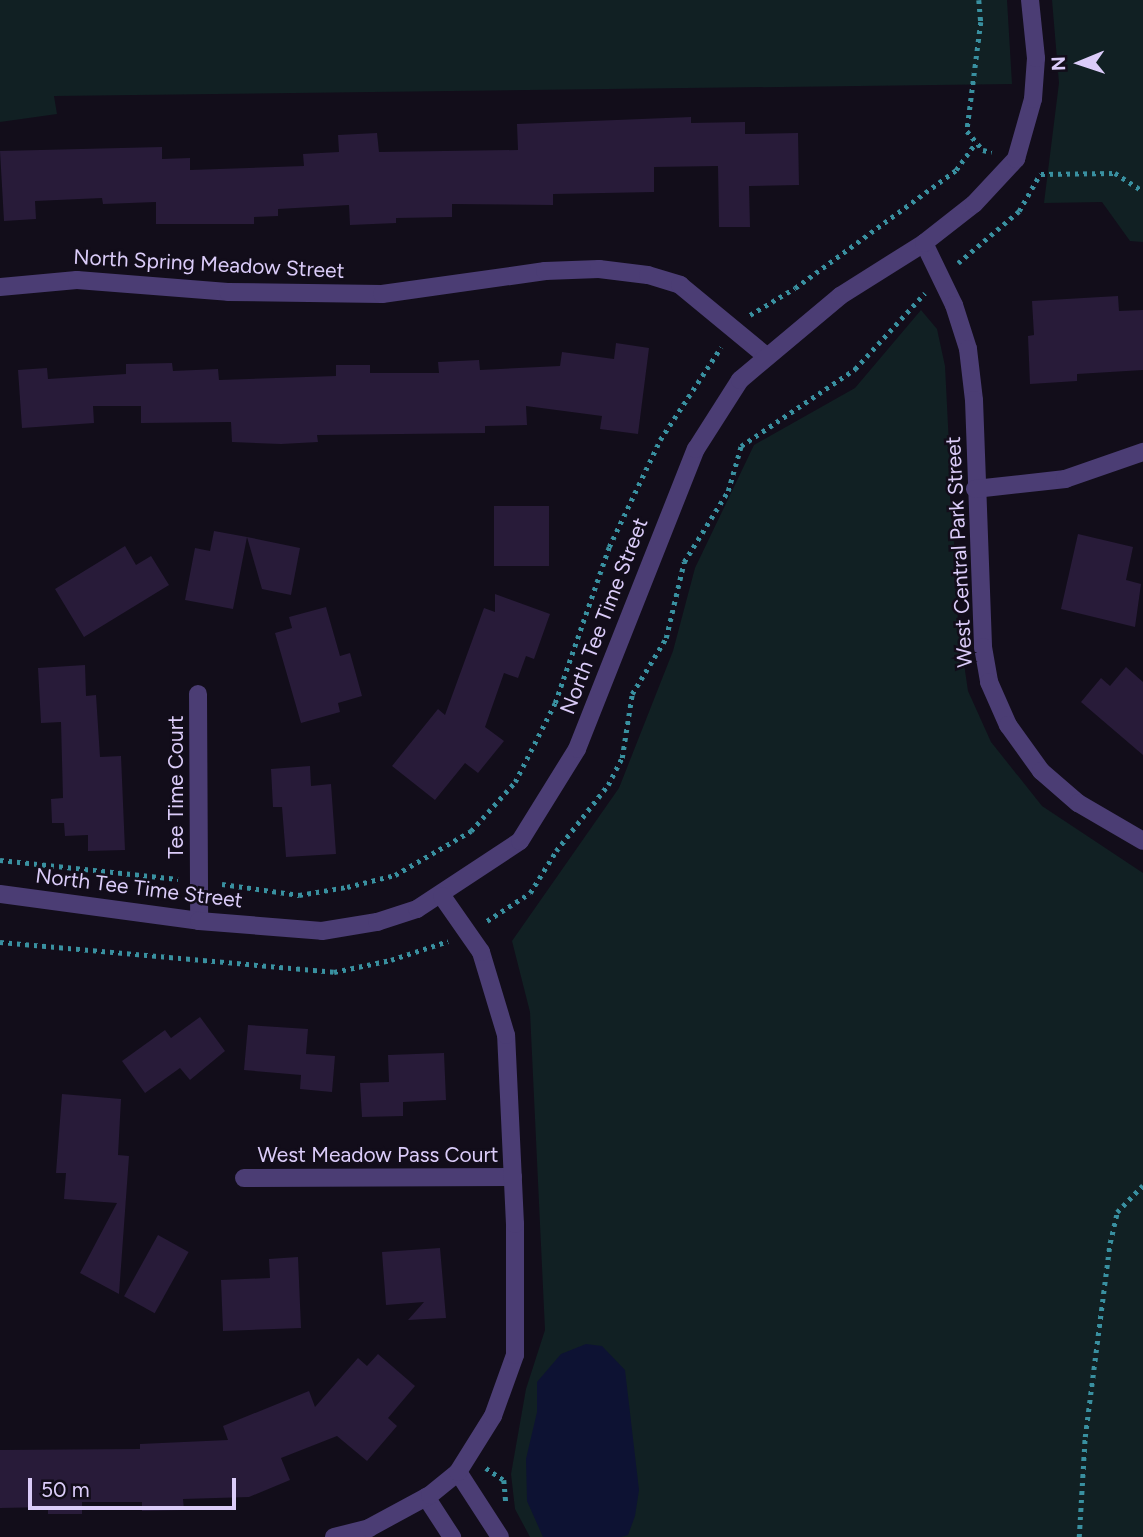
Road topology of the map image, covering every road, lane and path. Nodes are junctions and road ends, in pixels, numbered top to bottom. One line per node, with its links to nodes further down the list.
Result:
1 (1030, 0): 4 (street, North Tee Time Street)
2 (976, 142): 7 (path)
3 (1040, 174): 5 (path)
4 (924, 243): 5 (street, West Central Park Street); 8 (street, North Tee Time Street)
5 (941, 278): 10 (street, West Central Park Street); 18 (path)
6 (0, 287): 7 (street, North Spring Meadow Street)
7 (736, 330): 8 (street, North Spring Meadow Street); 14 (path)
8 (765, 355): 16 (street, North Tee Time Street)
9 (1143, 452): 10 (street)
10 (975, 489): 12 (street, West Central Park Street)
11 (198, 694): 14 (street, Tee Time Court)
12 (1143, 841)
13 (0, 860): 14 (path)
14 (199, 881): 17 (street, Tee Time Court)
15 (0, 894): 17 (street, North Tee Time Street)
16 (442, 896): 17 (street, North Tee Time Street); 18 (street)
17 (199, 921)
18 (469, 930): 19 (path); 20 (street)
19 (0, 942)
20 (513, 1177): 21 (street, West Meadow Pass Court); 24 (street)
21 (244, 1178)
22 (1143, 1185): 30 (path)
23 (483, 1465): 26 (path)
24 (458, 1472): 25 (street); 29 (street)
25 (426, 1497): 27 (street); 28 (street)
26 (511, 1512)
27 (334, 1537)
28 (452, 1537)
29 (500, 1537)
30 (1079, 1537)

